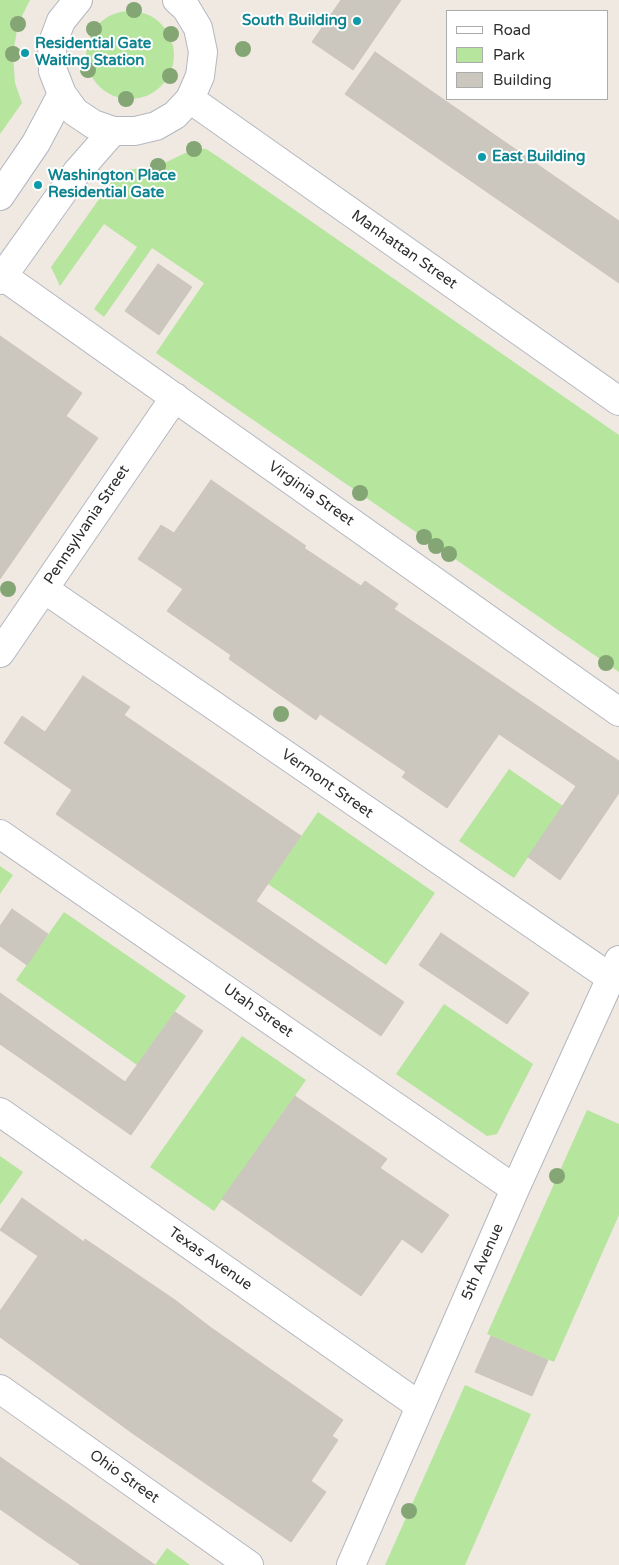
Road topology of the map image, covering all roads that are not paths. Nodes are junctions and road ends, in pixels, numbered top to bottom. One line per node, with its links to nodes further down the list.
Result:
1 (78, 0): 5 (street)
2 (177, 0): 4 (street)
3 (207, 0): 4 (street)
4 (198, 28): 6 (street)
5 (62, 94): 7 (street); 8 (street)
6 (190, 99): 7 (street); 11 (street, Manhattan Street)
7 (113, 131): 9 (street)
8 (0, 196)
9 (1, 276): 10 (street, Virginia Street)
10 (175, 397): 12 (street, Pennsylvania Street); 14 (street, Virginia Street)
11 (619, 401)
12 (44, 589): 13 (street, Pennsylvania Street); 16 (street, Vermont Street)
13 (0, 653)
14 (619, 712)
15 (0, 834): 18 (street, Utah Street)
16 (615, 969): 18 (street, 5th Avenue)
17 (0, 1112): 20 (street, Texas Avenue)
18 (516, 1189): 20 (street, 5th Avenue)
19 (0, 1389): 21 (street, Ohio Street)
20 (420, 1406): 22 (street, 5th Avenue)
21 (249, 1565)
22 (351, 1565)

